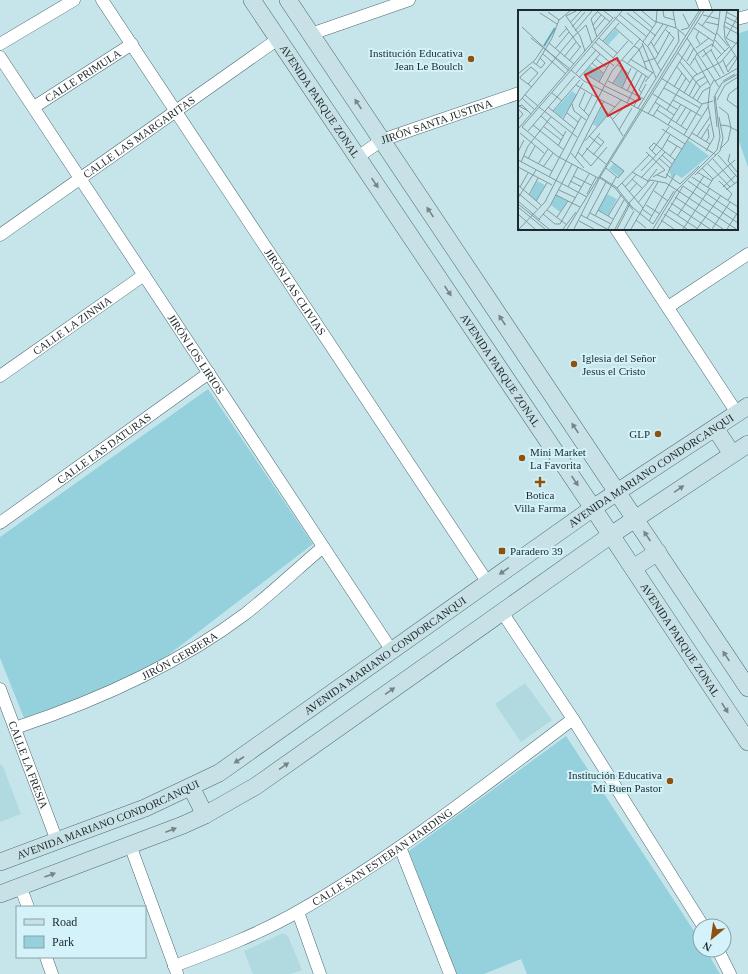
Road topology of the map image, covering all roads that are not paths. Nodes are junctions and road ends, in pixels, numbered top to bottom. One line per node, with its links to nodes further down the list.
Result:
1 (74, 0): 12 (street)
2 (102, 0): 13 (street, JIRÓN LAS CLIVIAS)
3 (252, 0): 11 (main road, AVENIDA PARQUE ZONAL)
4 (288, 0): 10 (main road)
5 (409, 0): 10 (street)
6 (702, 0): 7 (street)
7 (706, 10)
8 (748, 16): 9 (street)
9 (738, 20)
10 (311, 34): 18 (main road, one-way to 10)
11 (278, 39): 17 (street, CALLE LAS MARGARITAS); 19 (main road, AVENIDA PARQUE ZONAL)
12 (0, 44)
13 (132, 44): 16 (street, CALLE PRIMULA); 17 (street, JIRÓN LAS CLIVIAS)
14 (0, 56): 16 (street, JIRÓN LOS LIRIOS)
15 (518, 93): 18 (street, JIRÓN SANTA JUSTINA)
16 (34, 108): 20 (street, JIRÓN LOS LIRIOS)
17 (177, 111): 20 (street, CALLE LAS MARGARITAS); 40 (street, JIRÓN LAS CLIVIAS)
18 (382, 140): 19 (street, JIRÓN SANTA JUSTINA); 32 (main road, one-way to 18)
19 (358, 157): 33 (main road, AVENIDA PARQUE ZONAL, one-way to 33)
20 (81, 179): 22 (street, CALLE LAS MARGARITAS); 24 (street, JIRÓN LOS LIRIOS)
21 (617, 230): 25 (street)
22 (0, 235)
23 (748, 254): 25 (street)
24 (144, 275): 26 (street, JIRÓN LOS LIRIOS); 27 (street, CALLE LA ZINNIA)
25 (668, 308): 28 (street)
26 (209, 374): 35 (street, CALLE LAS DATURAS); 37 (street, JIRÓN LOS LIRIOS)
27 (0, 376)
28 (743, 409): 29 (main road, AVENIDA MARIANO CONDORCANQUI)
29 (715, 428): 31 (main road); 32 (main road, AVENIDA MARIANO CONDORCANQUI)
30 (748, 444): 31 (main road)
31 (732, 454): 34 (main road, one-way to 31)
32 (618, 492): 33 (main road, AVENIDA MARIANO CONDORCANQUI); 34 (main road)
33 (593, 508): 36 (main road, AVENIDA PARQUE ZONAL); 40 (main road, AVENIDA MARIANO CONDORCANQUI, one-way to 40)
34 (635, 519): 36 (main road); 38 (main road, one-way to 34)
35 (0, 523)
36 (611, 535): 39 (main road, AVENIDA PARQUE ZONAL); 41 (main road)
37 (323, 547): 42 (street, JIRÓN LOS LIRIOS); 46 (street, JIRÓN GERBERA)
38 (658, 552): 39 (main road); 43 (main road, one-way to 38)
39 (633, 568): 47 (main road, AVENIDA PARQUE ZONAL, one-way to 47)
40 (488, 583): 42 (main road, AVENIDA MARIANO CONDORCANQUI)
41 (502, 612): 45 (street); 49 (main road, one-way to 41)
42 (392, 651): 48 (main road, AVENIDA MARIANO CONDORCANQUI, one-way to 48)
43 (748, 688)
44 (0, 689): 46 (street, CALLE LA FRESIA)
45 (573, 719): 52 (street, CALLE SAN ESTEBAN HARDING); 58 (street)
46 (15, 728): 50 (street, CALLE LA FRESIA)
47 (748, 742)
48 (191, 787): 49 (main road); 50 (main road, AVENIDA MARIANO CONDORCANQUI)
49 (205, 816): 51 (main road, one-way to 49)
50 (57, 840): 53 (main road, AVENIDA MARIANO CONDORCANQUI)
51 (130, 845): 54 (main road, one-way to 51); 61 (street)
52 (400, 847): 57 (street, CALLE SAN ESTEBAN HARDING); 64 (street)
53 (0, 862)
54 (20, 886): 55 (main road); 56 (street)
55 (0, 894)
56 (28, 906)
57 (298, 912): 61 (street, CALLE SAN ESTEBAN HARDING); 63 (street)
58 (698, 918)
59 (46, 958): 62 (street)
60 (722, 958): 65 (street)
61 (176, 970)
62 (52, 974)
63 (320, 974)
64 (450, 974)
65 (730, 974)

